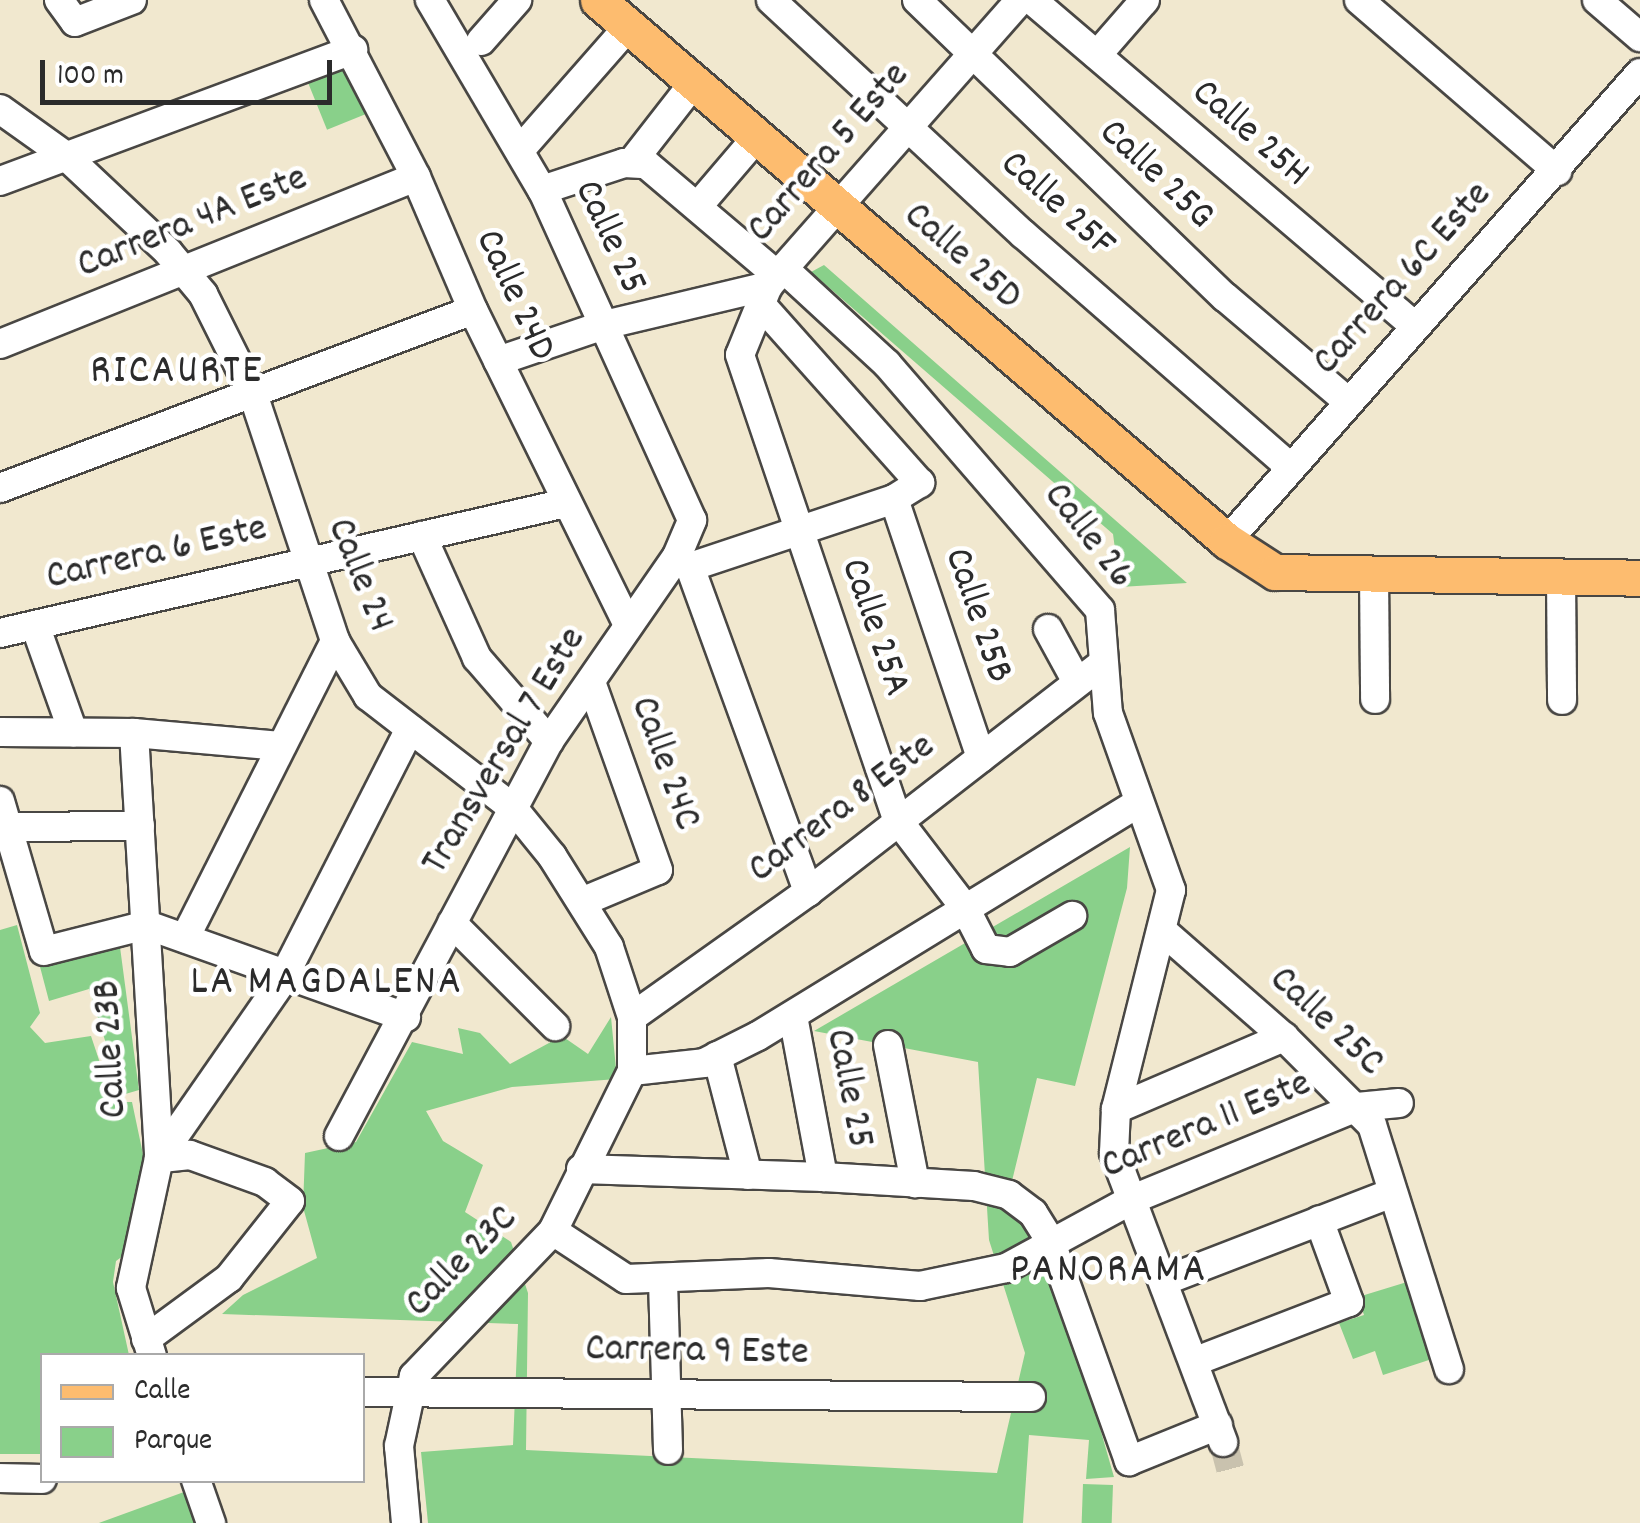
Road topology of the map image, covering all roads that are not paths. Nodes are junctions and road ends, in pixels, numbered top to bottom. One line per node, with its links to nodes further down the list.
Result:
1 (324, 0): 17 (street, Calle 24D)
2 (430, 0): 25 (street, Calle 25)
3 (517, 0): 16 (street)
4 (598, 0): 14 (main road, Calle 25D)
5 (771, 0): 23 (street, Calle 25F)
6 (917, 0): 18 (street, Calle 25G)
7 (1020, 0): 18 (street, Carrera 5 Este)
8 (1032, 0): 19 (street, Calle 25H)
9 (1145, 0): 19 (street)
10 (1359, 0): 28 (street)
11 (1596, 0): 15 (street)
12 (125, 2): 13 (street)
13 (67, 11)
14 (627, 28): 21 (main road, Calle 25D); 25 (street)
15 (1640, 37)
16 (481, 41)
17 (353, 50): 26 (street); 29 (street, Calle 24D)
18 (970, 56): 23 (street, Carrera 5 Este); 42 (street, Calle 25G)
19 (1097, 56): 38 (street, Calle 25H)
20 (1637, 83): 28 (street, Carrera 6C Este)
21 (693, 84): 24 (main road, Calle 25D); 27 (street)
22 (0, 109): 26 (street, Calle 24)
23 (910, 124): 33 (street, Carrera 5 Este); 43 (street, Calle 25F)
24 (756, 138): 32 (street); 33 (main road, Calle 25D)
25 (520, 150): 31 (street, Calle 25)
26 (67, 157): 30 (street); 34 (street, Calle 24)
27 (639, 163): 31 (street); 32 (street)
28 (1557, 170): 38 (street, Carrera 6C Este)
29 (416, 177): 34 (street, Carrera 4A Este); 36 (street, Calle 24D)
30 (0, 181)
31 (542, 190): 37 (street, Calle 25)
32 (698, 206): 35 (street)
33 (836, 206): 35 (street, Carrera 5 Este); 50 (main road, Calle 25D)
34 (184, 271): 39 (street, Carrera 4A Este); 41 (street, Calle 24)
35 (773, 284): 37 (street, Carrera 5 Este); 45 (street); 48 (street, Calle 25A); 61 (street, Calle 26)
36 (472, 310): 40 (street, Calle 24D); 41 (street)
37 (604, 325): 40 (street, Carrera 5 Este); 47 (street, Calle 25)
38 (1416, 327): 42 (street, Carrera 6C Este)
39 (0, 344)
40 (498, 361): 46 (street, Calle 24D)
41 (253, 394): 44 (street); 51 (street, Calle 24)
42 (1347, 402): 43 (street, Carrera 6C Este)
43 (1290, 467): 50 (street, Carrera 6C Este)
44 (0, 488)
45 (894, 499): 48 (street); 72 (street, Calle 25B)
46 (566, 503): 49 (street, Carrera 6 Este); 57 (street, Calle 24D)
47 (692, 520): 52 (street, Transversal 7 Este)
48 (798, 532): 52 (street); 76 (street, Calle 25A)
49 (422, 536): 51 (street, Carrera 6 Este); 70 (street)
50 (1227, 542): 53 (main road, Calle 25D)
51 (305, 561): 56 (street, Carrera 6 Este); 60 (street, Calle 24)
52 (684, 562): 57 (street, Transversal 7 Este); 78 (street)
53 (1374, 572): 54 (main road); 64 (street)
54 (1561, 577): 55 (main road); 65 (street)
55 (1640, 578)
56 (35, 625): 59 (street, Carrera 6 Este); 68 (street)
57 (628, 625): 63 (street, Transversal 7 Este)
58 (1048, 629): 62 (street)
59 (0, 634)
60 (336, 641): 66 (street, Calle 24); 71 (street)
61 (1102, 665): 62 (street, Carrera 8 Este); 73 (street, Calle 26)
62 (1077, 682): 72 (street, Carrera 8 Este)
63 (592, 685): 70 (street, Transversal 7 Este); 79 (street, Calle 24C)
64 (1375, 700)
65 (1562, 700)
66 (410, 728): 74 (street, Calle 24); 86 (street)
67 (0, 732): 68 (street)
68 (73, 732): 69 (street)
69 (134, 733): 71 (street); 77 (street, Calle 23B)
70 (549, 741): 74 (street, Transversal 7 Este)
71 (280, 746): 85 (street)
72 (981, 758): 76 (street, Carrera 8 Este)
73 (1137, 804): 80 (street); 84 (street, Calle 26)
74 (513, 808): 79 (street, Calle 24); 82 (street, Transversal 7 Este)
75 (3, 817): 77 (street); 83 (street)
76 (896, 819): 78 (street, Carrera 8 Este); 80 (street, Calle 25A)
77 (140, 826): 83 (street, Calle 23B)
78 (808, 892): 89 (street, Carrera 8 Este)
79 (584, 901): 89 (street, Calle 24)
80 (966, 908): 81 (street, Calle 25A); 87 (street)
81 (1072, 916)
82 (452, 923): 88 (street, Transversal 7 Este); 90 (street)
83 (147, 925): 85 (street); 99 (street, Calle 23B)
84 (1164, 933): 91 (street, Calle 25C); 97 (street, Calle 26)
85 (184, 938): 86 (street)
86 (285, 974): 88 (street); 99 (street)
87 (793, 1016): 93 (street); 102 (street, Calle 25)
88 (406, 1017): 98 (street, Transversal 7 Este)
89 (632, 1018): 94 (street, Calle 24)
90 (556, 1026)
91 (1284, 1037): 96 (street, Calle 25C); 97 (street)
92 (888, 1044): 103 (street)
93 (716, 1056): 94 (street); 101 (street)
94 (632, 1071): 100 (street, Calle 23C)
95 (1400, 1103): 96 (street, Carrera 11 Este)
96 (1358, 1107): 104 (street, Calle 25C); 105 (street, Carrera 11 Este)
97 (1116, 1110): 105 (street, Calle 26)
98 (339, 1136)
99 (159, 1158): 111 (street, Calle 23B); 111 (street)
100 (581, 1169): 101 (street); 107 (street, Calle 23C)
101 (748, 1174): 102 (street)
102 (824, 1177): 103 (street)
103 (915, 1182): 108 (street)
104 (1392, 1193): 106 (street); 113 (street, Calle 25C)
105 (1133, 1199): 108 (street, Carrera 11 Este); 110 (street)
106 (1319, 1220): 110 (street); 112 (street)
107 (553, 1231): 109 (street, Carrera 11 Este); 116 (street, Calle 23C)
108 (1050, 1240): 109 (street, Carrera 11 Este); 112 (street)
109 (663, 1281): 115 (street)
110 (1164, 1281): 112 (street)
111 (149, 1347)
112 (1196, 1360)
113 (1449, 1369)
114 (365, 1392): 116 (street, Carrera 9 Este)
115 (666, 1392): 116 (street, Carrera 9 Este); 117 (street, Carrera 9 Este); 118 (street)
116 (407, 1393): 123 (street, Calle 23C)
117 (1031, 1397)
118 (668, 1450)
119 (0, 1478): 120 (street)
120 (40, 1478)
121 (197, 1483): 122 (street)
122 (211, 1523)
123 (406, 1523)

